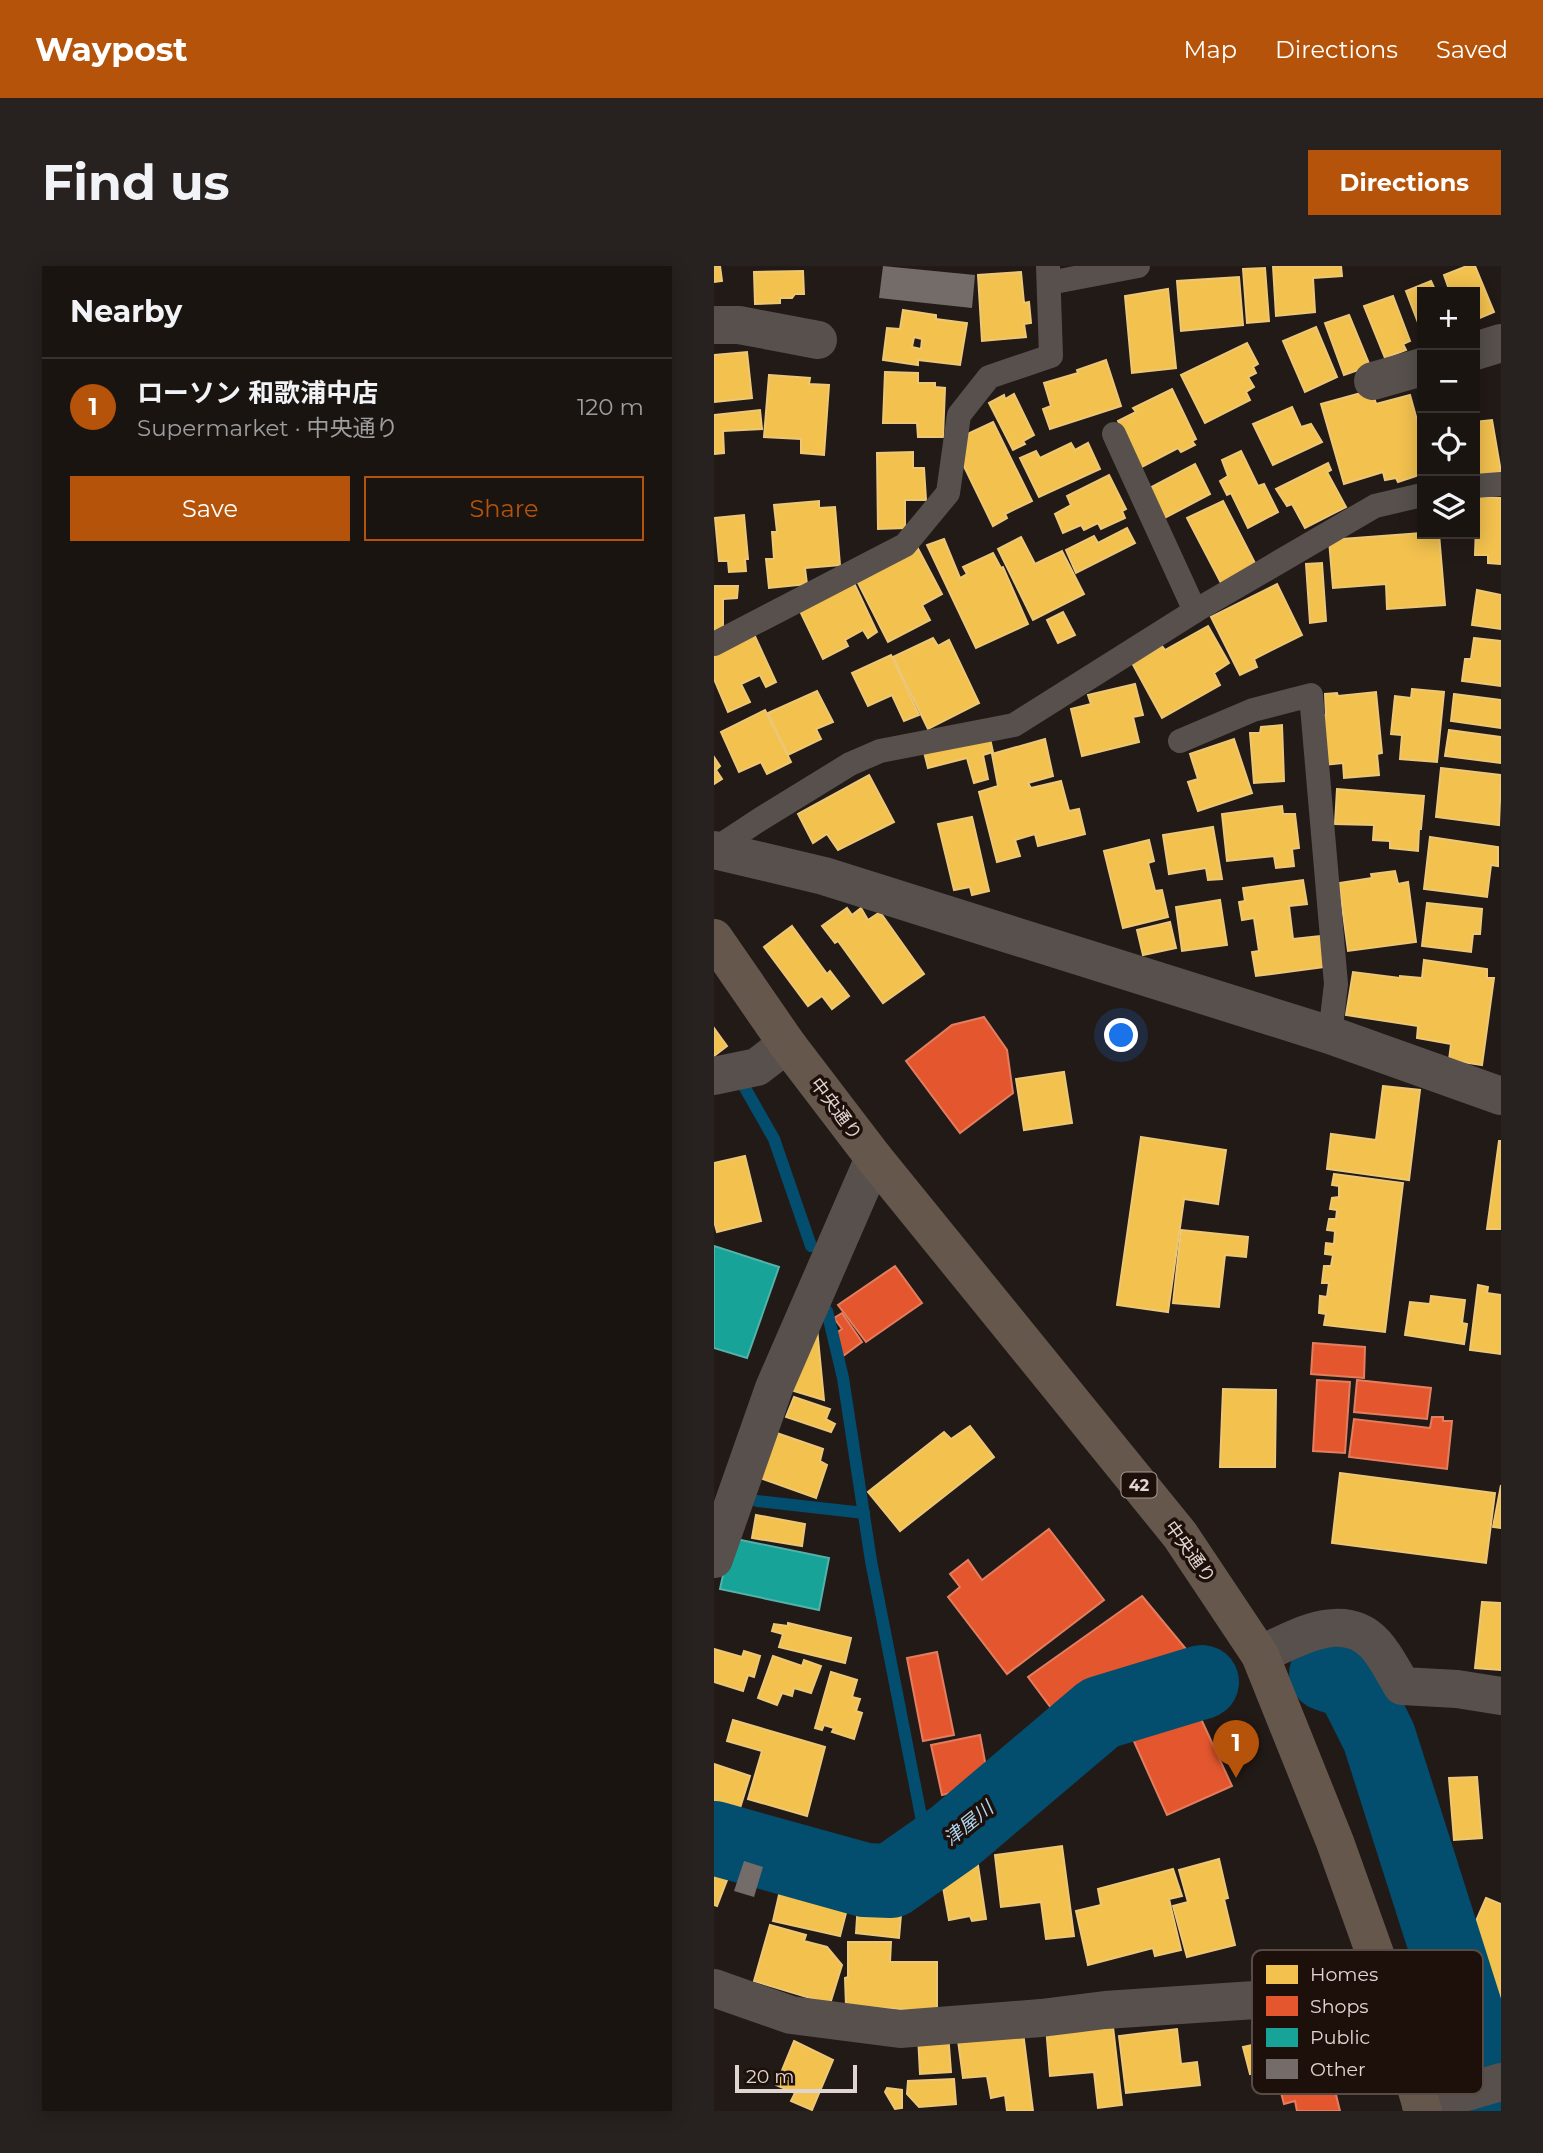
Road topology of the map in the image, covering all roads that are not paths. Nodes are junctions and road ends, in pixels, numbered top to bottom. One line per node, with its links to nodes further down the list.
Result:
1 (1138, 266): 2 (lane)
2 (1049, 274): 14 (lane)
3 (714, 325): 4 (street)
4 (818, 340)
5 (1501, 343): 6 (street)
6 (1478, 350)
7 (1417, 368): 8 (street)
8 (1373, 381)
9 (1114, 434): 13 (lane)
10 (1501, 484): 11 (lane)
11 (1480, 486)
12 (1417, 496): 13 (lane)
13 (1195, 611): 16 (lane)
14 (714, 644)
15 (1180, 741): 18 (lane)
16 (715, 850): 18 (street)
17 (714, 938): 19 (highway, 中央通り / 42)
18 (1330, 1035): 21 (street)
19 (787, 1044): 20 (street); 22 (highway, 中央通り / 42)
20 (714, 1076)
21 (1501, 1096)
22 (874, 1158): 23 (street); 24 (highway, 中央通り / 42)
23 (714, 1559)
24 (1260, 1655): 25 (street); 26 (highway, 中央通り / 42)
25 (1501, 1696)
26 (1374, 1950)
27 (714, 1988): 28 (street)
28 (1252, 2000)
29 (1462, 2094): 30 (street)
30 (1422, 2108)

